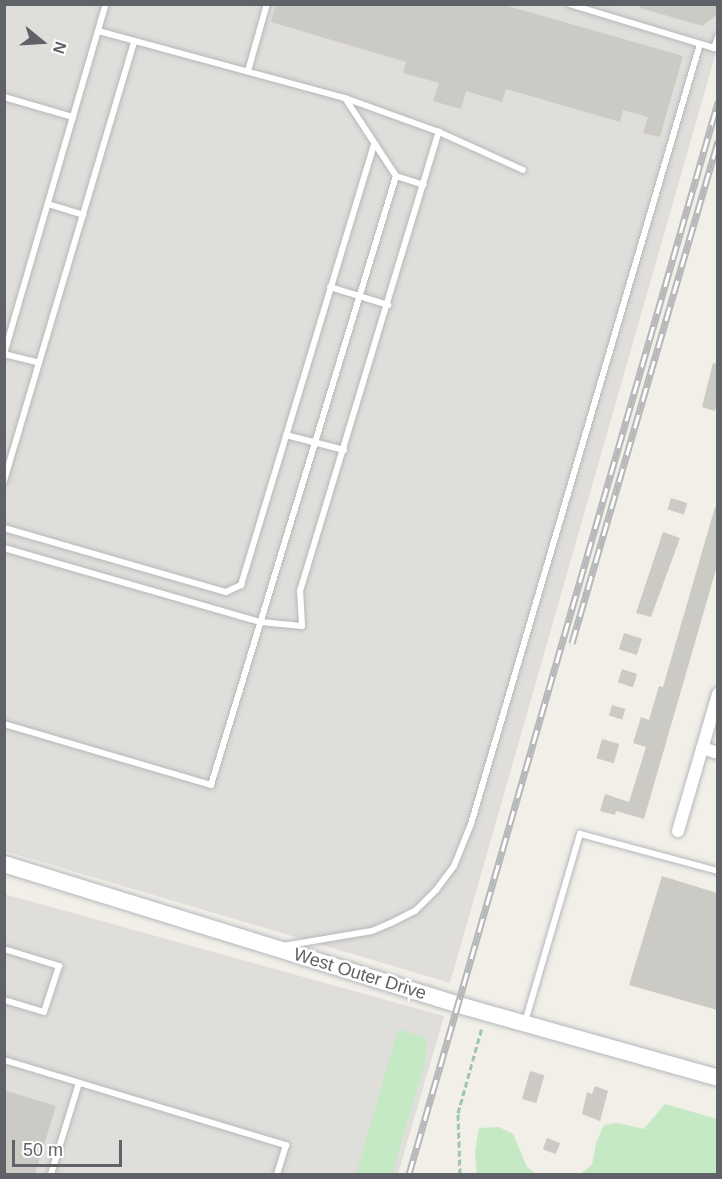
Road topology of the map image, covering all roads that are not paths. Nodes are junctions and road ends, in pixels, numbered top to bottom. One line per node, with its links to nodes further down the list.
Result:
1 (106, 4): 4 (lane)
2 (267, 4): 8 (lane)
3 (569, 4): 7 (lane)
4 (99, 31): 6 (lane); 11 (lane)
5 (717, 37): 7 (lane)
6 (134, 41): 8 (lane); 18 (lane)
7 (700, 44): 38 (lane)
8 (248, 70): 10 (lane)
9 (4, 97): 11 (lane)
10 (345, 98): 12 (lane); 13 (lane)
11 (73, 117): 17 (lane)
12 (439, 132): 14 (lane); 16 (lane)
13 (374, 144): 15 (lane); 19 (lane)
14 (523, 170)
15 (396, 176): 16 (lane); 20 (lane)
16 (424, 185): 21 (lane)
17 (48, 204): 18 (lane); 22 (lane)
18 (83, 215): 23 (lane)
19 (330, 287): 20 (lane); 24 (lane)
20 (360, 296): 21 (lane); 25 (lane)
21 (388, 305): 26 (lane)
22 (4, 354): 23 (lane)
23 (39, 363): 27 (lane)
24 (286, 435): 25 (lane); 28 (lane)
25 (316, 442): 26 (lane); 30 (lane)
26 (344, 450): 30 (lane)
27 (4, 481)
28 (4, 528)
29 (4, 548): 30 (lane)
30 (261, 622): 32 (lane)
31 (717, 694): 33 (street)
32 (4, 724)
33 (702, 748): 34 (street); 35 (street)
34 (717, 753)
35 (678, 831)
36 (4, 864): 38 (main road, West Outer Drive)
37 (717, 871): 41 (lane)
38 (274, 947): 41 (main road, West Outer Drive)
39 (4, 949): 40 (lane)
40 (4, 1000)
41 (524, 1023): 43 (main road, West Outer Drive)
42 (4, 1060): 44 (lane)
43 (717, 1077)
44 (79, 1083): 45 (lane); 46 (lane)
45 (51, 1174)
46 (277, 1174)

